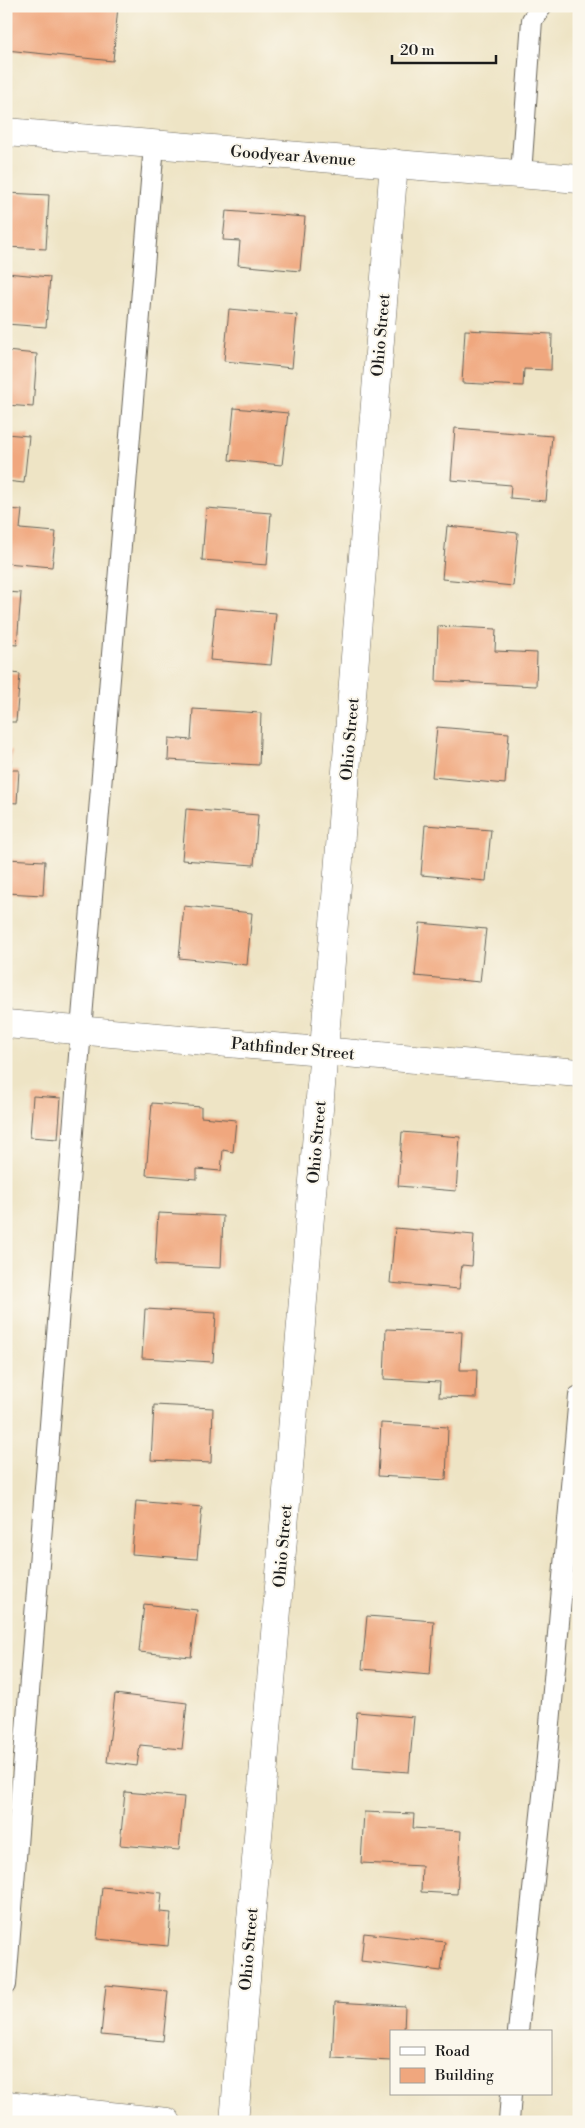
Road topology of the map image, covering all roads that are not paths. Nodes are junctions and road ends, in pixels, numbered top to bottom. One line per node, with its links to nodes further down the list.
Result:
1 (542, 6): 5 (lane)
2 (6, 132): 3 (street, Goodyear Avenue)
3 (154, 145): 4 (street, Goodyear Avenue); 8 (lane)
4 (394, 163): 5 (street, Goodyear Avenue); 9 (street, Ohio Street)
5 (521, 174): 6 (street, Goodyear Avenue)
6 (579, 179)
7 (6, 1024): 8 (street, Pathfinder Street)
8 (81, 1030): 9 (street, Pathfinder Street); 12 (lane)
9 (324, 1050): 10 (street, Pathfinder Street); 17 (street, Ohio Street)
10 (579, 1072)
11 (579, 1396): 13 (lane)
12 (6, 1985)
13 (518, 2030)
14 (512, 2096): 18 (lane)
15 (6, 2106): 16 (street)
16 (167, 2122)
17 (234, 2122)
18 (508, 2122)

